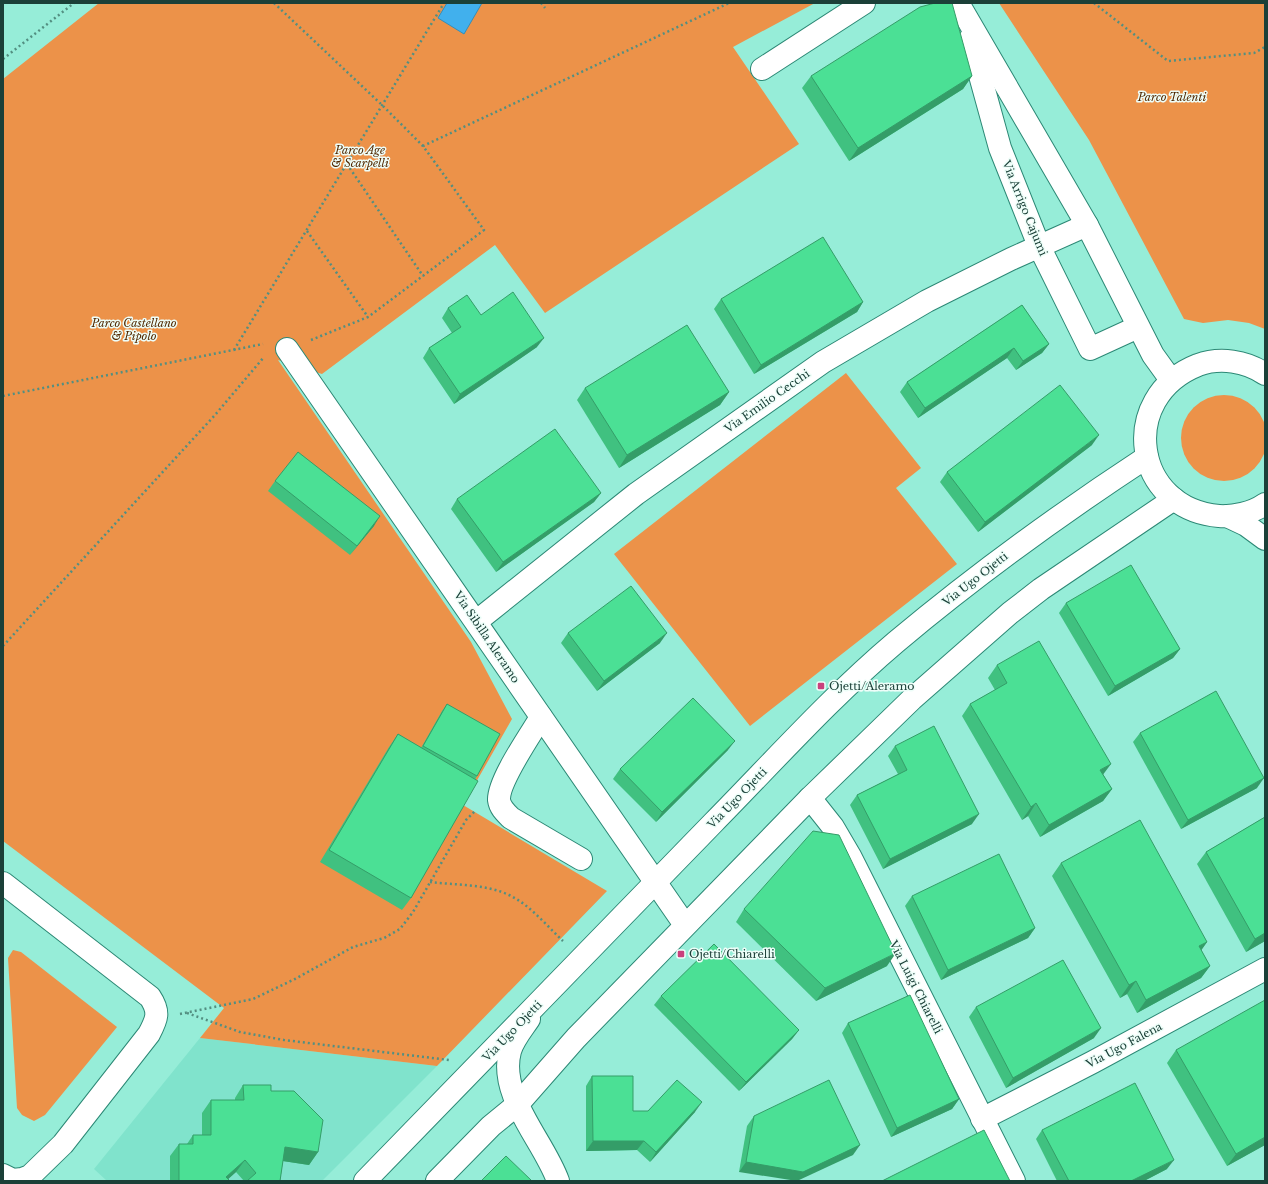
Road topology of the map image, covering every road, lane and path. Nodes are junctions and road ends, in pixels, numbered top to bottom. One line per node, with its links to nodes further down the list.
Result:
1 (74, 3): 11 (path)
2 (274, 3): 13 (path)
3 (444, 3): 13 (path)
4 (542, 3): 9 (path)
5 (729, 3): 14 (path)
6 (864, 3): 12 (street)
7 (1094, 3): 10 (path)
8 (960, 6): 16 (street, Via Arrigo Cajumi); 18 (street, Via Arrigo Cajumi)
9 (545, 8)
10 (1265, 47)
11 (3, 59)
12 (762, 69)
13 (382, 105): 14 (path); 15 (path)
14 (423, 146): 19 (path)
15 (347, 164): 17 (path); 19 (path)
16 (1087, 225): 18 (street, Via Emilio Cecchi); 21 (street, Via Arrigo Cajumi)
17 (307, 230): 20 (path); 23 (path)
18 (1039, 246): 21 (street, Via Arrigo Cajumi); 32 (street, Via Emilio Cecchi)
19 (423, 276): 20 (path)
20 (368, 317): 22 (path)
21 (1138, 326): 25 (street, Via Arrigo Cajumi)
22 (288, 349): 23 (path); 32 (street, Via Sibilla Aleramo); 33 (path)
23 (234, 350): 26 (path)
24 (1263, 371): 25 (street)
25 (1171, 380): 27 (street)
26 (3, 396)
27 (1147, 457): 28 (street); 40 (street, Via Ugo Ojetti)
28 (1174, 499): 30 (street); 35 (street)
29 (1265, 504): 30 (street)
30 (1227, 516): 31 (street)
31 (1265, 539)
32 (476, 621): 34 (street, Via Sibilla Aleramo)
33 (3, 646)
34 (541, 717): 36 (street); 40 (street, Via Sibilla Aleramo)
35 (810, 798): 41 (street); 49 (street, Via Luigi Chiarelli)
36 (499, 800): 37 (street); 38 (path)
37 (581, 859)
38 (430, 882): 42 (path); 45 (path)
39 (3, 883): 46 (street)
40 (654, 883): 41 (street, Via Sibilla Aleramo); 42 (street, Via Ugo Ojetti)
41 (685, 926): 48 (street)
42 (582, 958): 44 (street, Via Ugo Ojetti)
43 (1265, 969): 49 (street, Via Ugo Falena)
44 (536, 1006): 47 (street, Via Ugo Ojetti); 48 (street)
45 (186, 1013): 46 (path); 47 (path)
46 (157, 1020): 50 (street)
47 (478, 1065): 51 (street, Via Ugo Ojetti)
48 (518, 1104): 52 (street); 53 (street)
49 (982, 1119): 54 (street, Via Luigi Chiarelli)
50 (3, 1175)
51 (365, 1181)
52 (437, 1181)
53 (558, 1181)
54 (1014, 1181)

